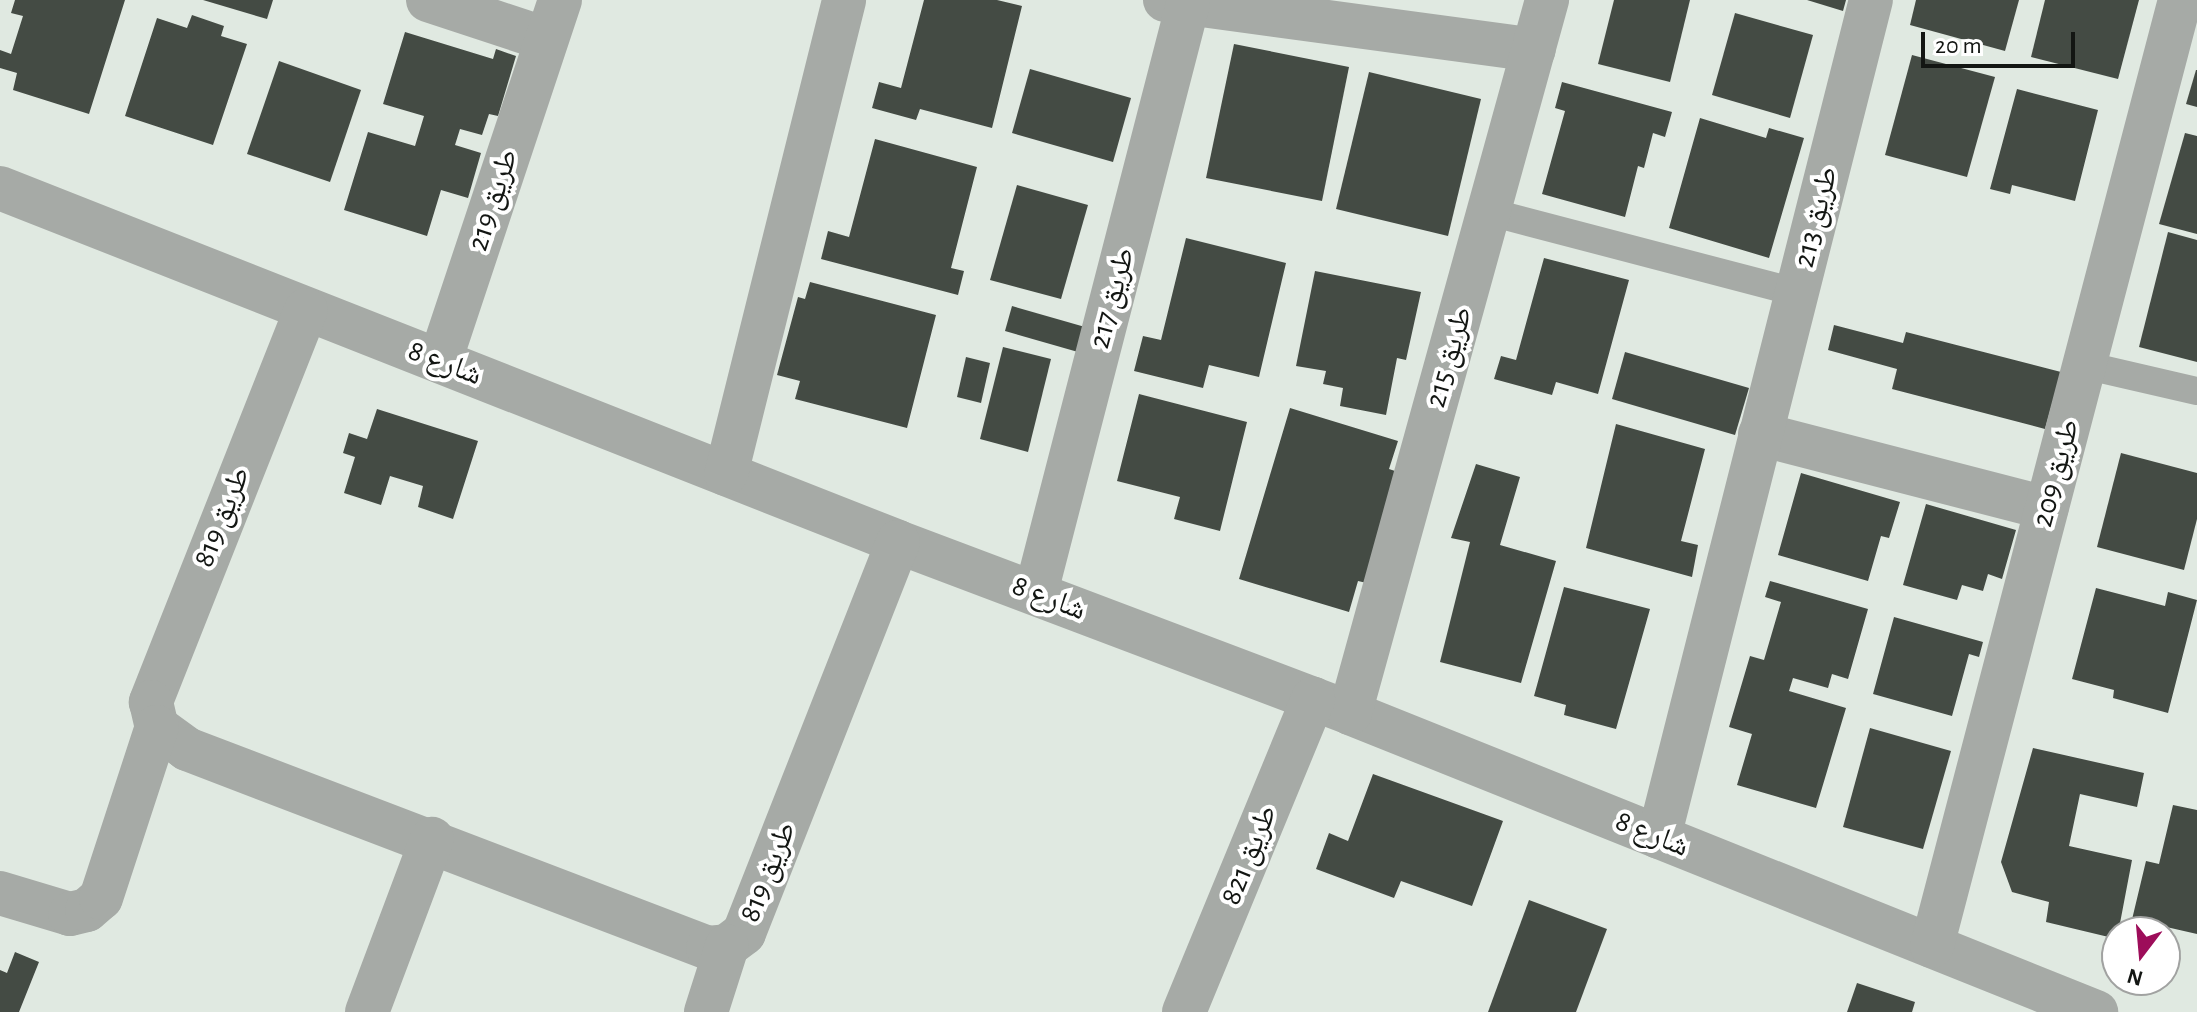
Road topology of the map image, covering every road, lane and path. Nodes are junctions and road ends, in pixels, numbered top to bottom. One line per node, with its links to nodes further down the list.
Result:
1 (428, 0): 7 (street, طريق 219)
2 (844, 0): 17 (street)
3 (1547, 0): 8 (street, طريق 215)
4 (1871, 0): 11 (street, طريق 213)
5 (2180, 0): 14 (street, طريق 209)
6 (1177, 2): 8 (street, طريق 217); 20 (street, طريق 217)
7 (553, 20): 13 (street, طريق 219)
8 (1534, 50): 10 (street, طريق 215)
9 (0, 188): 12 (street, شارع 8)
10 (1490, 212): 11 (lane); 21 (street, طريق 215)
11 (1796, 292): 16 (street, طريق 213)
12 (306, 310): 13 (street, شارع 8); 22 (street, طريق 819)
13 (440, 361): 17 (street, شارع 8)
14 (2084, 365): 15 (lane); 18 (street, طريق 209)
15 (2197, 391)
16 (1760, 434): 18 (street); 23 (street, طريق 213)
17 (726, 474): 19 (street, شارع 8)
18 (2047, 508): 27 (street, طريق 209)
19 (898, 542): 20 (street, شارع 8); 26 (street, طريق 819)
20 (1036, 592): 21 (street, شارع 8)
21 (1331, 706): 23 (street, شارع 8); 30 (street, طريق 821)
22 (157, 727): 24 (street, طريق 819); 25 (street, طريق 819)
23 (1659, 837): 27 (street, شارع 8)
24 (432, 839): 26 (street, طريق 819); 28 (street)
25 (0, 893)
26 (727, 946): 29 (street)
27 (1932, 946): 31 (street, شارع 8)
28 (367, 1012)
29 (706, 1012)
30 (1184, 1012)
31 (2096, 1012)

